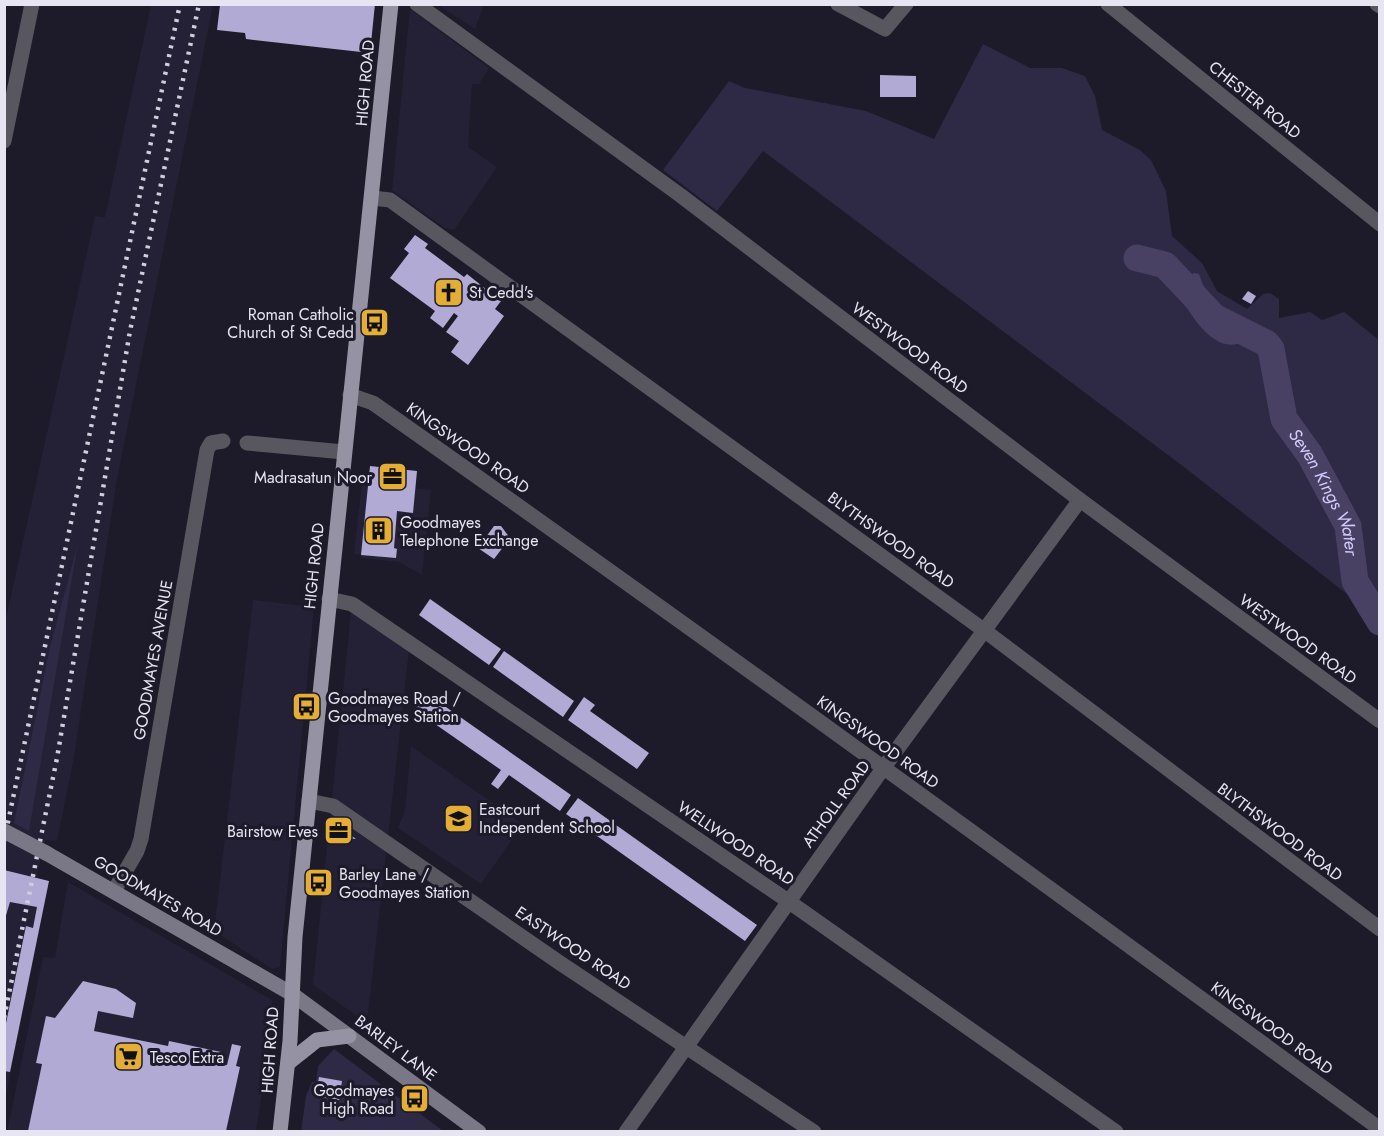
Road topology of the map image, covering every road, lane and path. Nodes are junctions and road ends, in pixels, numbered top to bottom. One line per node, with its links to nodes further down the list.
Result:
1 (32, 4): 7 (street)
2 (390, 4): 8 (main road, HIGH ROAD)
3 (417, 4): 14 (street, WESTWOOD ROAD)
4 (838, 4): 5 (street)
5 (906, 4)
6 (1108, 4): 9 (street, CHESTER ROAD)
7 (4, 141)
8 (372, 198): 10 (main road, HIGH ROAD); 16 (street, BLYTHSWOOD ROAD)
9 (1380, 224)
10 (350, 395): 13 (main road, HIGH ROAD); 18 (street, KINGSWOOD ROAD)
11 (223, 441): 21 (street, GOODMAYES AVENUE)
12 (247, 443): 13 (street)
13 (344, 452): 15 (main road, HIGH ROAD)
14 (1080, 500): 16 (street, ATHOLL ROAD); 17 (street, WESTWOOD ROAD)
15 (329, 599): 19 (main road, HIGH ROAD); 22 (street, WELLWOOD ROAD)
16 (985, 631): 18 (street, ATHOLL ROAD); 23 (street, BLYTHSWOOD ROAD)
17 (1380, 721)
18 (884, 767): 22 (street, ATHOLL ROAD); 28 (street, KINGSWOOD ROAD)
19 (309, 801): 24 (main road, HIGH ROAD); 26 (street, EASTWOOD ROAD)
20 (4, 831): 21 (main road, GOODMAYES ROAD, bridge)
21 (114, 891): 24 (main road, GOODMAYES ROAD)
22 (788, 901): 26 (street, ATHOLL ROAD); 33 (street, WELLWOOD ROAD)
23 (1380, 929)
24 (292, 994): 25 (main road, BARLEY LANE); 27 (main road, HIGH ROAD)
25 (349, 1036): 27 (main road); 30 (main road, BARLEY LANE)
26 (687, 1045): 31 (street, ATHOLL ROAD); 32 (street, EASTWOOD ROAD)
27 (288, 1063): 29 (main road, HIGH ROAD)
28 (1380, 1129)
29 (280, 1131)
30 (479, 1131)
31 (626, 1131)
32 (814, 1131)
33 (1116, 1131)

